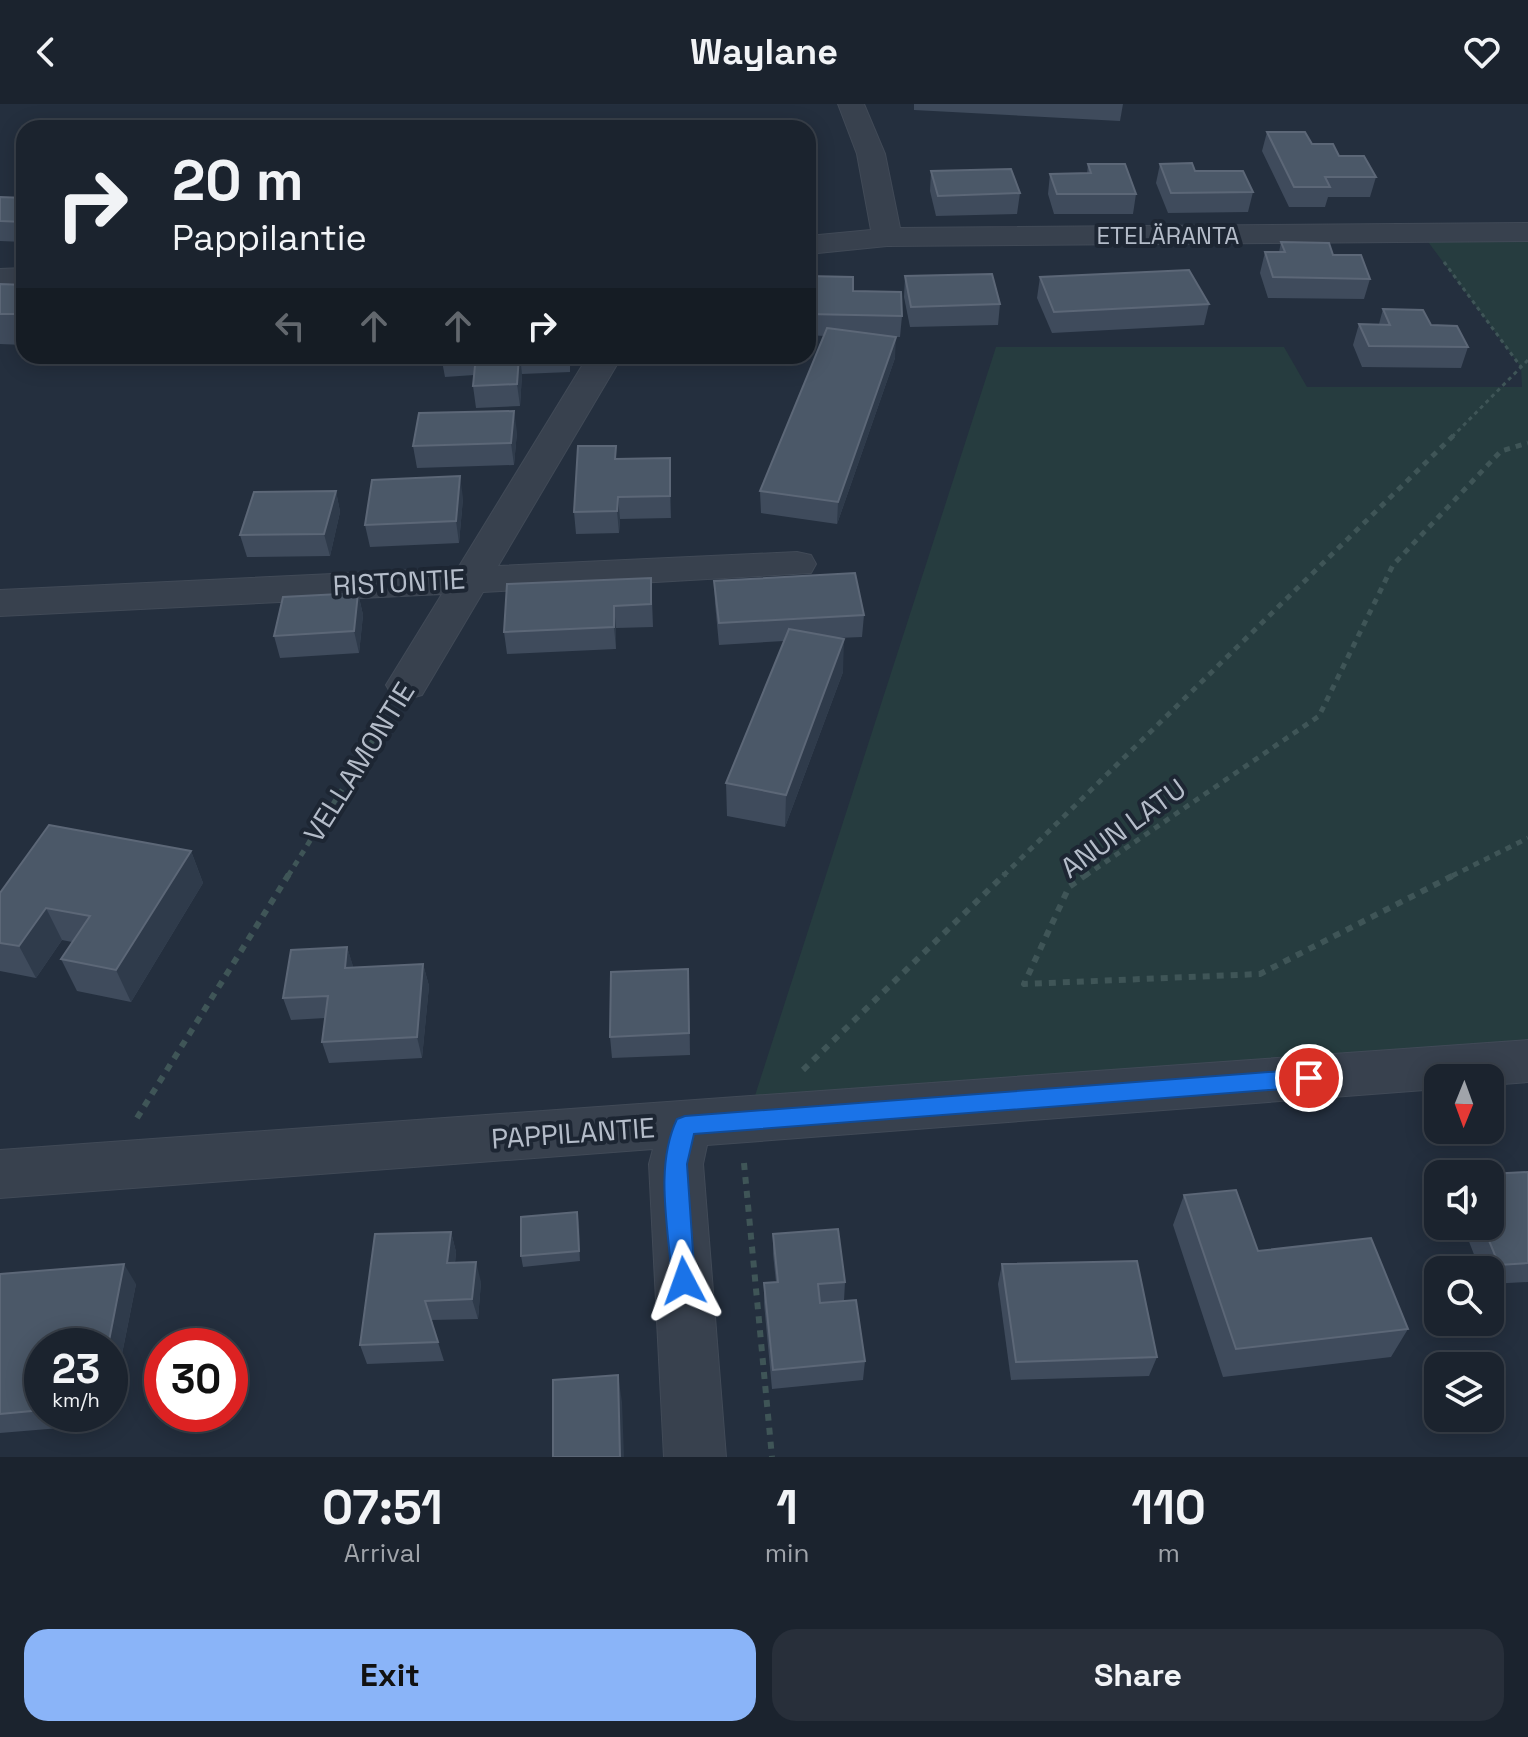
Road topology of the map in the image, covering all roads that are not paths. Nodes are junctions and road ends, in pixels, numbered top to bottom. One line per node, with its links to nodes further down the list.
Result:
1 (851, 104): 3 (street)
2 (1528, 232): 3 (street, ETELÄRANTA)
3 (887, 237): 4 (street, ETELÄRANTA)
4 (816, 244)
5 (600, 364): 7 (street, VELLAMONTIE)
6 (797, 564): 7 (street, RISTONTIE)
7 (474, 578): 8 (street, RISTONTIE); 9 (street, VELLAMONTIE)
8 (0, 603)
9 (407, 685)
10 (1528, 1061): 11 (street, PAPPILANTIE)
11 (685, 1126): 12 (street, PAPPILANTIE); 13 (street)
12 (0, 1174)
13 (695, 1457)

